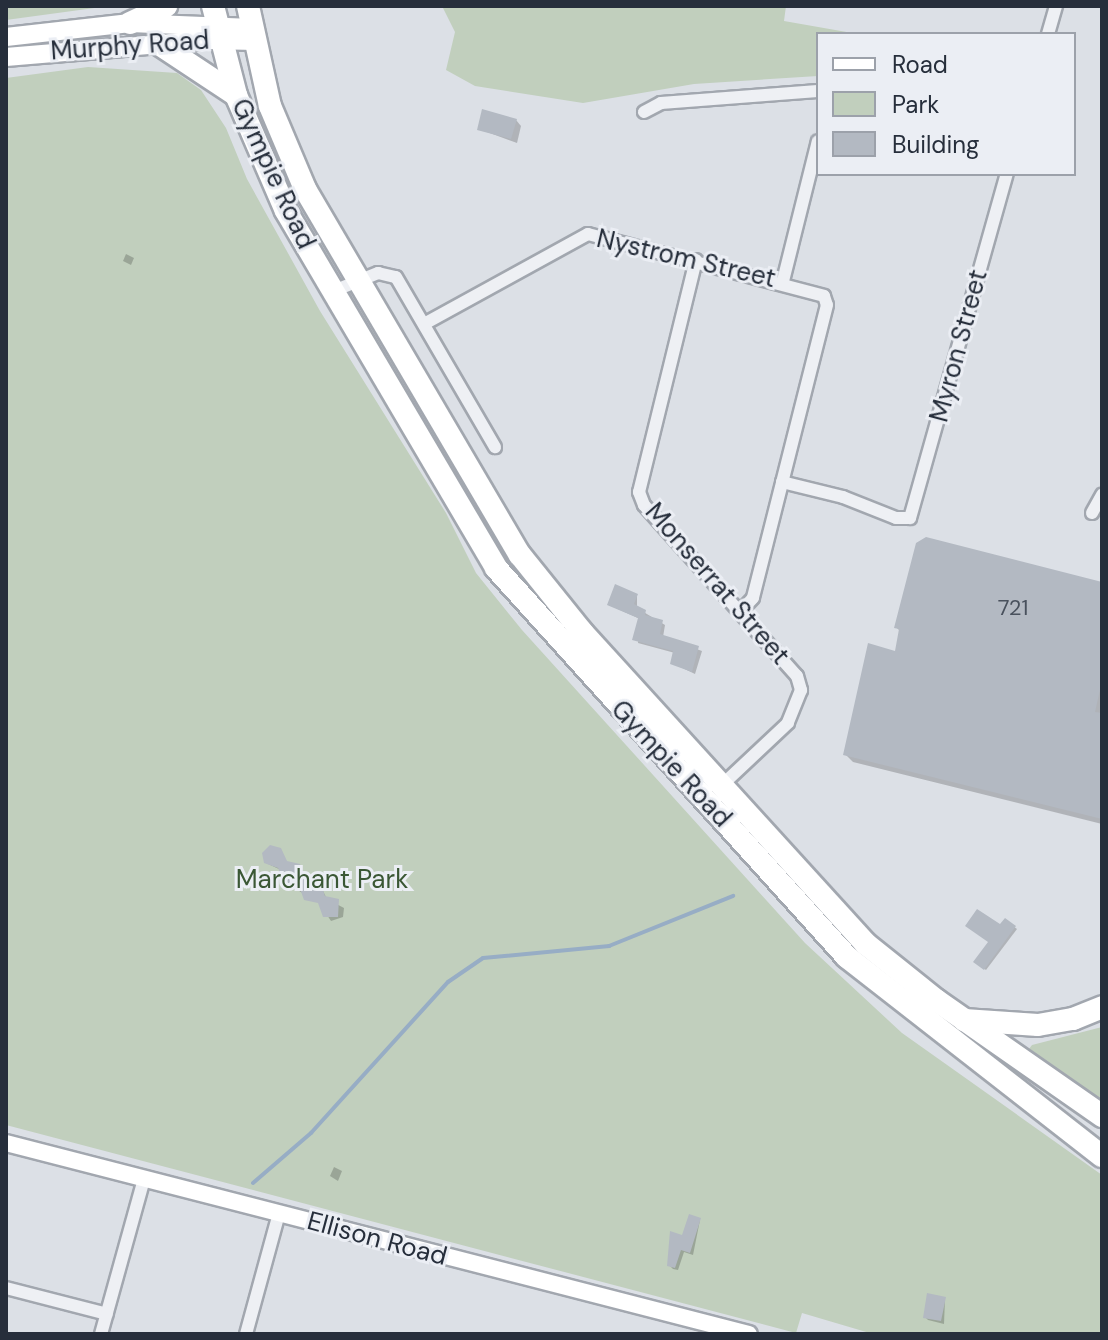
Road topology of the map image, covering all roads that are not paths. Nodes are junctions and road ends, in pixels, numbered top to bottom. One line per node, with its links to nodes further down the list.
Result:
1 (166, 6): 3 (highway)
2 (1056, 6): 6 (street)
3 (130, 23): 4 (main road, Murphy Road); 7 (main road, Murphy Road)
4 (217, 24): 5 (main road, Murphy Road); 8 (main road, Murphy Road); 11 (highway, Gympie Road)
5 (252, 25): 16 (highway, Gympie Road)
6 (1049, 32)
7 (6, 37)
8 (159, 44): 9 (main road, Murphy Road); 11 (highway)
9 (6, 57)
10 (816, 91): 12 (street)
11 (236, 95): 18 (highway, Gympie Road)
12 (644, 112)
13 (816, 149): 17 (street)
14 (1006, 176): 21 (street, Myron Street)
15 (696, 260): 17 (street, Nystrom Street); 19 (street, Nystrom Street); 24 (street, Monserrat Street)
16 (356, 280): 18 (street); 19 (street); 25 (highway, Gympie Road)
17 (783, 281): 21 (street, Nystrom Street)
18 (331, 292): 30 (highway, Gympie Road)
19 (424, 324): 20 (street)
20 (495, 447)
21 (782, 482): 24 (street)
22 (1102, 495): 23 (street)
23 (1092, 513)
24 (740, 612): 25 (street, Monserrat Street)
25 (722, 785): 27 (highway, Gympie Road)
26 (1102, 1007): 27 (highway)
27 (964, 1020): 28 (highway, Gympie Road)
28 (1102, 1116)
29 (6, 1143): 31 (main road, Ellison Road)
30 (1102, 1156)
31 (144, 1179): 32 (main road, Ellison Road); 34 (street)
32 (279, 1213): 36 (street); 37 (main road, Ellison Road)
33 (6, 1288): 34 (street)
34 (107, 1314): 35 (street)
35 (101, 1334)
36 (246, 1334)
37 (749, 1334)

